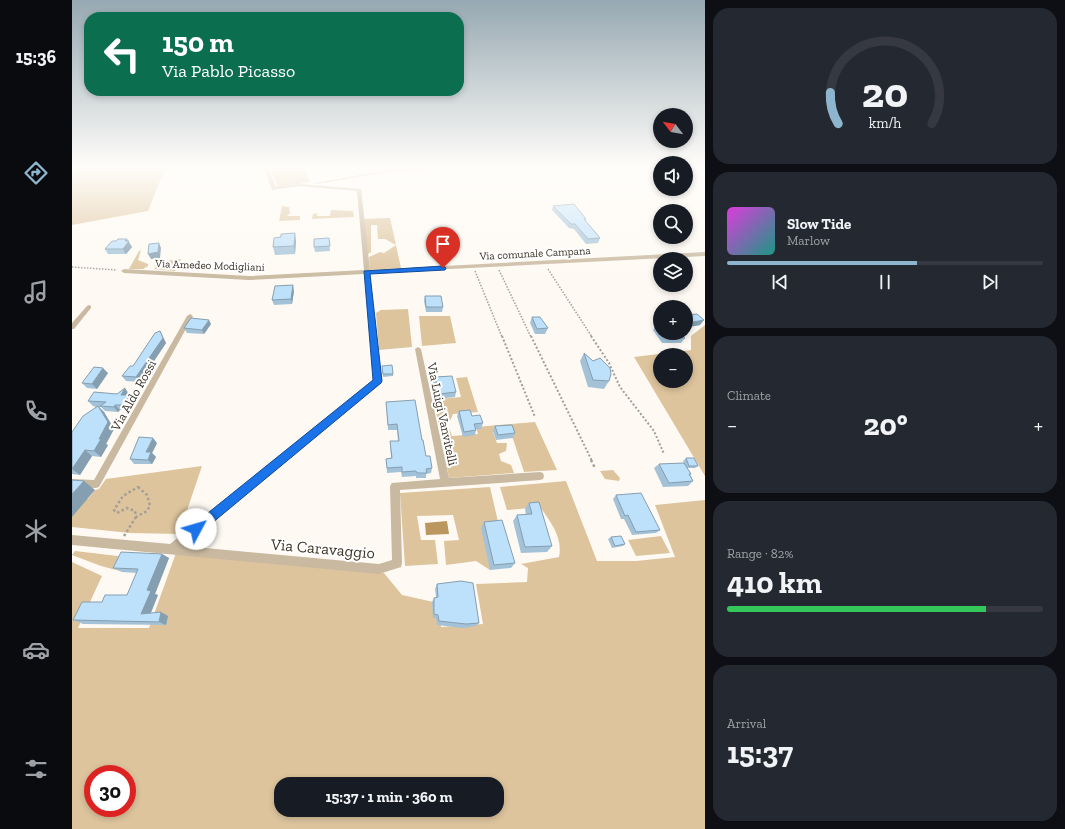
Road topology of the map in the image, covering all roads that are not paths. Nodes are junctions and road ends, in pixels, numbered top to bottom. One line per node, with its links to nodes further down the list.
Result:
1 (360, 205): 4 (street)
2 (705, 254): 4 (street, Via comunale Campana)
3 (124, 271): 4 (street, Via Amedeo Modigliani)
4 (366, 272): 13 (street)
5 (89, 307): 7 (street)
6 (190, 316): 10 (street, Via Aldo Rossi)
7 (72, 327)
8 (418, 349): 11 (street, Via Luigi Vanvitelli)
9 (540, 476): 11 (street, Via Caravaggio)
10 (72, 483)
11 (445, 483): 13 (street, Via Caravaggio)
12 (72, 540): 13 (street, Via Caravaggio)
13 (172, 549)

